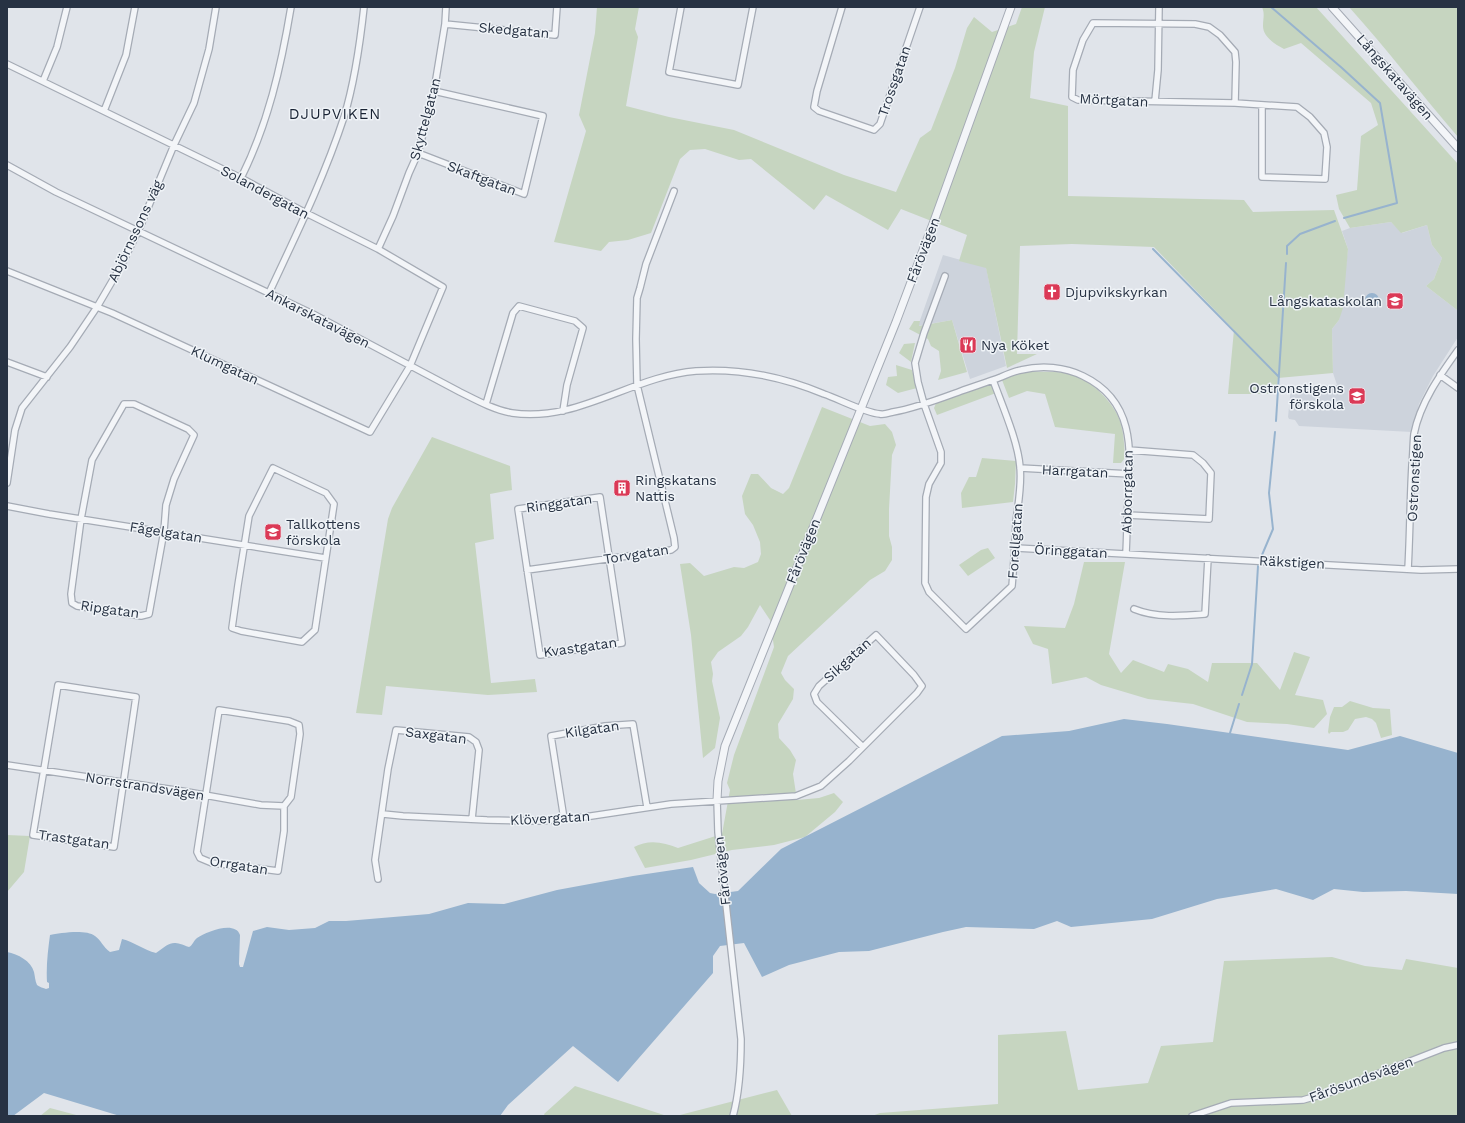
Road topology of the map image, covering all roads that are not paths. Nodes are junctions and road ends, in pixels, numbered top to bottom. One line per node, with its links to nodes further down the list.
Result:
1 (67, 7): 18 (street)
2 (135, 7): 23 (street)
3 (216, 7): 24 (street, Abjörnssons väg)
4 (290, 7): 28 (street)
5 (364, 7): 30 (street)
6 (446, 7): 15 (street, Skyttelgatan)
7 (557, 7): 15 (street, Skedgatan)
8 (681, 7): 9 (street)
9 (753, 7)
10 (842, 7): 11 (street, Trossgatan)
11 (920, 7)
12 (1010, 7): 47 (street, Fårövägen)
13 (1159, 7): 16 (street, Mörtgatan)
14 (1332, 7): 25 (street, Långskatavägen)
15 (445, 24): 19 (street, Skyttelgatan)
16 (1158, 24): 20 (street, Mörtgatan); 20 (street, Mörtgatan); 21 (street, Mörtgatan)
17 (7, 64): 18 (street, Solandergatan)
18 (43, 82): 23 (street, Solandergatan)
19 (434, 91): 26 (street, Skyttelgatan); 26 (street, Skaftgatan)
20 (1155, 101): 21 (street, Mörtgatan)
21 (1234, 104): 22 (street)
22 (1262, 105): 22 (street)
23 (104, 111): 24 (street, Solandergatan)
24 (174, 145): 28 (street, Solandergatan); 31 (street, Abjörnssons väg)
25 (1458, 148)
26 (418, 153): 32 (street, Skyttelgatan)
27 (7, 165): 31 (street, Ankarskatavägen)
28 (241, 178): 30 (street, Solandergatan)
29 (674, 191): 43 (street)
30 (306, 213): 32 (street, Solandergatan); 35 (street)
31 (138, 230): 35 (street, Ankarskatavägen); 36 (street, Abjörnssons väg)
32 (378, 249): 39 (street, Solandergatan)
33 (7, 272): 36 (street, Klumgatan)
34 (946, 276): 46 (street)
35 (269, 293): 39 (street, Ankarskatavägen)
36 (96, 307): 39 (street, Klumgatan); 41 (street, Abjörnssons väg)
37 (1458, 350): 40 (street, Ostronstigen)
38 (7, 362): 41 (street)
39 (410, 366): 45 (street, Ankarskatavägen)
40 (1440, 375): 44 (street); 64 (street, Ostronstigen)
41 (47, 377): 52 (street, Abjörnssons väg)
42 (993, 380): 46 (street, Abborrgatan); 49 (street, Abborrgatan); 50 (street, Forellgatan)
43 (637, 385): 47 (street, Ankarskatavägen); 48 (street, Ankarskatavägen); 61 (street, Torvgatan)
44 (1458, 388)
45 (486, 404): 48 (street, Ankarskatavägen); 48 (street)
46 (924, 404): 47 (street, Abborrgatan); 58 (street, Forellgatan)
47 (861, 409): 72 (street, Fårövägen)
48 (563, 411)
49 (1129, 450): 51 (street, Abborrgatan); 54 (street)
50 (1020, 468): 51 (street, Harrgatan); 58 (street, Forellgatan)
51 (1130, 474): 54 (street, Abborrgatan)
52 (7, 483)
53 (7, 506): 55 (street, Fågelgatan)
54 (1127, 515): 59 (street, Abborrgatan)
55 (81, 519): 56 (street, Fågelgatan); 56 (street, Ripgatan); 56 (street)
56 (164, 532): 57 (street, Fågelgatan)
57 (244, 544): 60 (street, Fågelgatan); 60 (street); 60 (street)
58 (1016, 548): 59 (street, Öringgatan)
59 (1126, 553): 62 (street, Räkstigen)
60 (325, 558)
61 (610, 558): 65 (street, Torvgatan); 65 (street, Ringgatan); 65 (street, Kvastgatan)
62 (1208, 558): 64 (street, Räkstigen); 66 (street)
63 (1458, 568): 64 (street, Räkstigen)
64 (1408, 569)
65 (527, 570)
66 (1134, 609)
67 (863, 747): 67 (street, Sikgatan); 72 (street, Sikgatan)
68 (7, 765): 69 (street, Norrstrandsvägen)
69 (43, 771): 70 (street, Norrstrandsvägen); 70 (street, Trastgatan); 70 (street)
70 (124, 783): 71 (street, Norrstrandsvägen)
71 (206, 795): 73 (street, Norrstrandsvägen); 73 (street, Orrgatan); 73 (street)
72 (717, 800): 74 (street, Klövergatan); 80 (street, Fårövägen)
73 (284, 806)
74 (647, 807): 77 (street, Klövergatan); 77 (street, Kilgatan)
75 (383, 814): 76 (street, Klövergatan); 76 (street, Saxgatan); 78 (street, Saxgatan)
76 (472, 819): 77 (street, Klövergatan)
77 (564, 819)
78 (378, 879)
79 (1458, 1045): 81 (street, Fårösundsvägen)
80 (733, 1116)
81 (1192, 1116)

